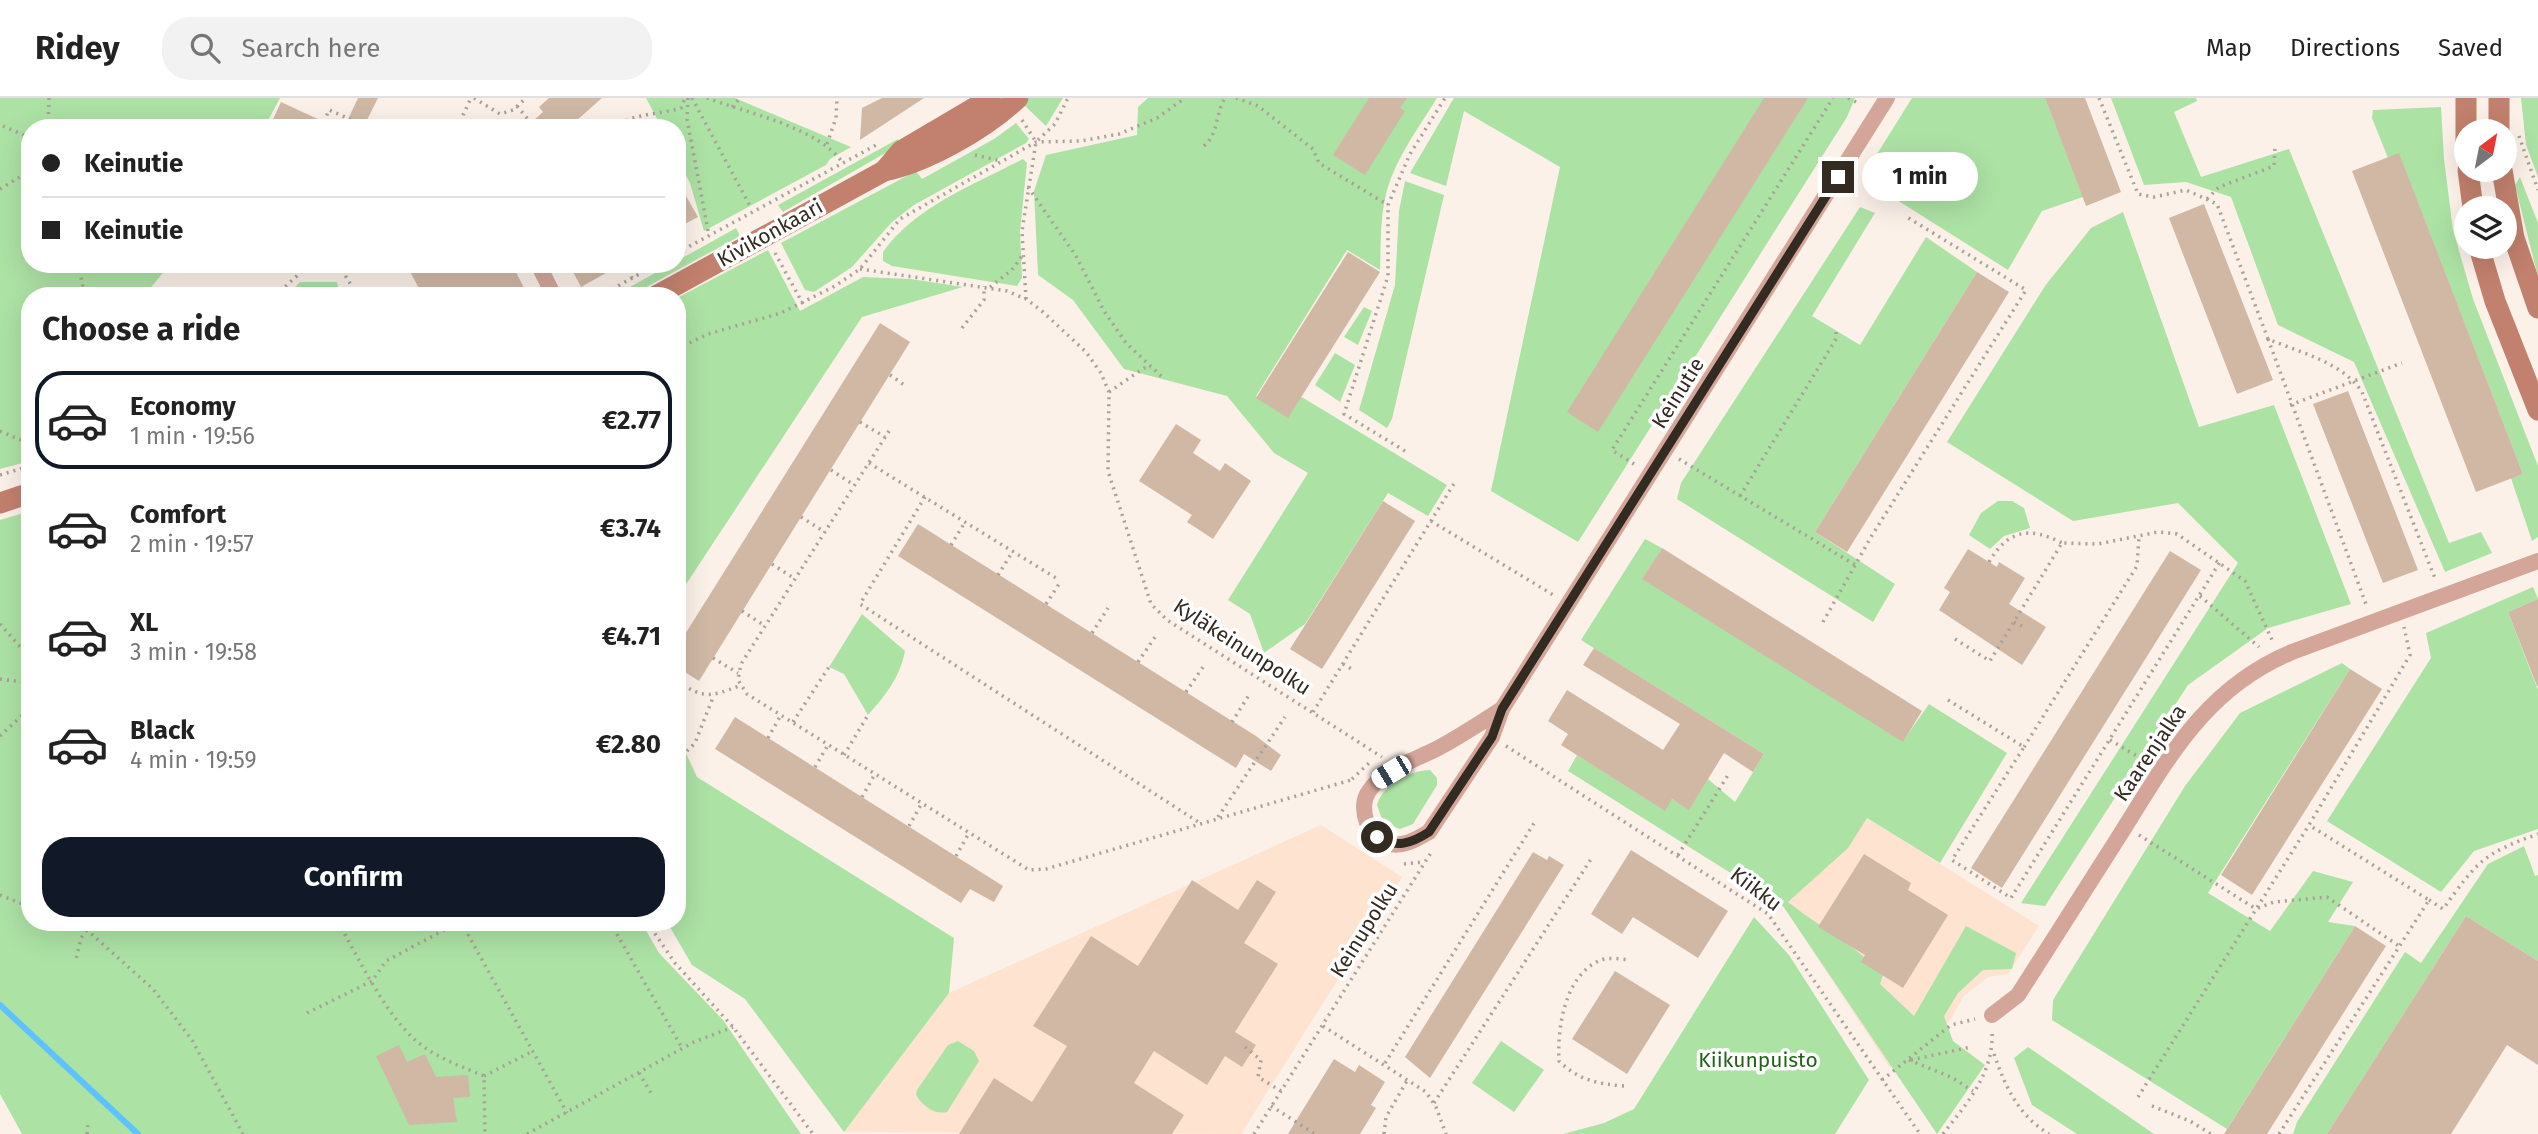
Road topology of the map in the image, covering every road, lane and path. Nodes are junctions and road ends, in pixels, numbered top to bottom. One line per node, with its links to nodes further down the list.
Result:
1 (49, 98): 24 (path)
2 (472, 98): 21 (path); 27 (path)
3 (526, 98): 21 (path)
4 (688, 98): 29 (path); 51 (path); 53 (path)
5 (707, 98): 23 (path)
6 (740, 98): 23 (path)
7 (837, 98): 36 (path)
8 (990, 98): 43 (street, Kivikonkaari)
9 (1068, 98): 35 (path)
10 (1185, 98): 35 (path)
11 (1225, 98): 37 (path)
12 (1236, 98): 50 (path)
13 (1445, 98): 50 (path)
14 (1833, 98): 92 (path)
15 (1848, 98): 20 (path)
16 (1888, 98): 89 (street, Keinutie)
17 (2099, 98): 49 (path)
18 (2466, 98): 30 (street)
19 (2499, 98): 31 (street)
20 (1860, 104)
21 (517, 106): 28 (path)
22 (1018, 106): 35 (path); 43 (street, Kivikonkaari)
23 (732, 107): 36 (path)
24 (48, 119)
25 (325, 119): 26 (path)
26 (350, 119)
27 (462, 119)
28 (528, 119)
29 (625, 119)
30 (2466, 119)
31 (2505, 119)
32 (3, 126): 33 (path)
33 (21, 134)
34 (890, 138): 41 (path)
35 (1036, 142): 42 (path); 46 (path)
36 (827, 144): 41 (path)
37 (1204, 146)
38 (2275, 146): 49 (path)
39 (2517, 149): 48 (path)
40 (967, 154): 42 (path)
41 (842, 162): 53 (path)
42 (1002, 162): 58 (path)
43 (884, 171): 66 (street, Kivikonkaari)
44 (21, 176): 47 (path)
45 (2504, 182): 70 (street)
46 (1028, 187): 56 (path); 76 (path)
47 (0, 189)
48 (2538, 190)
49 (2207, 199): 73 (path)
50 (1388, 205): 90 (path)
51 (750, 206)
52 (1907, 217): 114 (path)
53 (709, 236): 55 (path)
54 (772, 247): 69 (path)
55 (686, 248)
56 (1024, 255): 67 (path); 68 (path)
57 (2483, 259): 83 (street)
58 (860, 268): 63 (path, Kyläkeinunpolku); 69 (path)
59 (300, 273): 64 (path)
60 (630, 273): 62 (path)
61 (641, 273): 62 (path)
62 (632, 278): 65 (path)
63 (984, 286): 67 (path, Kyläkeinunpolku); 71 (path)
64 (285, 287)
65 (616, 287)
66 (672, 287)
67 (990, 287): 68 (path, Kyläkeinunpolku)
68 (1026, 299): 81 (path, Kyläkeinunpolku)
69 (803, 304): 74 (path)
70 (2538, 308)
71 (962, 328)
72 (1836, 331): 99 (path)
73 (2268, 340): 79 (path); 82 (path)
74 (686, 345)
75 (2402, 363): 79 (path)
76 (1153, 368): 78 (path); 81 (path)
77 (890, 375): 80 (path)
78 (1162, 377)
79 (2354, 381): 82 (path); 118 (path)
80 (907, 387)
81 (1109, 392): 151 (path, Kyläkeinunpolku)
82 (2291, 405): 126 (path)
83 (2538, 410)
84 (860, 422): 87 (path)
85 (0, 431): 88 (path)
86 (889, 431): 87 (path)
87 (885, 437): 91 (path)
88 (21, 440)
89 (1666, 451): 99 (path); 120 (street, Keinutie)
90 (1405, 452)
91 (869, 463): 97 (path); 100 (path)
92 (1634, 464)
93 (21, 469): 95 (path)
94 (831, 470): 97 (path)
95 (0, 475)
96 (1455, 482): 103 (path)
97 (855, 485): 105 (path)
98 (21, 496): 101 (street)
99 (1740, 496): 114 (path)
100 (925, 497): 104 (path); 176 (path)
101 (0, 503)
102 (801, 517): 105 (path)
103 (1431, 520): 120 (path); 137 (path)
104 (965, 522): 108 (path); 109 (path)
105 (825, 532): 116 (path)
106 (2138, 536): 107 (path); 112 (path); 163 (path)
107 (2062, 543): 111 (path); 125 (path)
108 (951, 545)
109 (1013, 551): 115 (path); 119 (path)
110 (2538, 561): 118 (street, Kaarenjalka)
111 (1989, 562)
112 (2220, 562): 117 (path); 135 (path)
113 (772, 564): 116 (path)
114 (1857, 566): 124 (path)
115 (998, 575)
116 (795, 579): 128 (path)
117 (2200, 596): 135 (path); 160 (path)
118 (2442, 596): 123 (street, Kaarenjalka)
119 (1046, 604)
120 (1569, 604): 150 (street, Keinutie)
121 (1108, 608): 130 (path)
122 (742, 611): 128 (path)
123 (2401, 611): 126 (street, Kaarenjalka); 177 (path)
124 (1823, 622)
125 (2014, 622): 129 (path); 132 (path)
126 (2374, 622): 135 (street, Kaarenjalka)
127 (0, 624): 133 (path)
128 (765, 626): 141 (path)
129 (2026, 628)
130 (1092, 633)
131 (1155, 637): 136 (path)
132 (1955, 639)
133 (21, 648)
134 (713, 658): 141 (path)
135 (2276, 658): 167 (street, Kaarenjalka)
136 (1138, 663)
137 (1343, 664): 140 (path); 151 (path)
138 (829, 667): 156 (path)
139 (1203, 667): 146 (path)
140 (1356, 671)
141 (737, 673): 144 (path)
142 (0, 679): 143 (path)
143 (21, 682)
144 (739, 686): 147 (path); 152 (path)
145 (686, 687): 147 (path)
146 (1186, 692)
147 (714, 695): 164 (path)
148 (1249, 695): 157 (path)
149 (1948, 700): 163 (path)
150 (1502, 709): 168 (street, Keinutie); 171 (street, Keinutie)
151 (1313, 712): 168 (path, Kyläkeinunpolku)
152 (781, 715): 156 (path); 159 (path)
153 (868, 715): 165 (path)
154 (21, 716): 158 (path)
155 (1285, 717): 174 (path)
156 (793, 722): 162 (path)
157 (1232, 722)
158 (0, 736)
159 (768, 738)
160 (2110, 740): 163 (path); 167 (path)
161 (1501, 743): 183 (path, Kiikku)
162 (828, 744): 165 (path); 166 (path)
163 (2024, 747)
164 (686, 752)
165 (844, 755): 170 (path)
166 (815, 767)
167 (2161, 771): 179 (street, Kaarenjalka)
168 (1391, 772): 171 (street, Keinutie)
169 (1730, 772): 183 (path)
170 (875, 774): 172 (path); 173 (path)
171 (1367, 792): 174 (path)
172 (862, 797)
173 (922, 803): 178 (path); 180 (path)
174 (1218, 817): 176 (path)
175 (1536, 820): 211 (path)
176 (1200, 823): 180 (path)
177 (2309, 825): 187 (path); 189 (path)
178 (909, 826)
179 (2126, 826): 189 (path); 202 (street, Kaarenjalka)
180 (970, 833): 184 (path)
181 (2538, 834): 187 (path)
182 (1433, 850): 203 (path, Keinupolku)
183 (1678, 855): 215 (path, Kiikku)
184 (956, 856)
185 (1593, 856): 221 (path)
186 (0, 895): 188 (path)
187 (2429, 900): 197 (path)
188 (21, 903)
189 (2256, 909): 197 (path); 220 (path)
190 (87, 931): 198 (path)
191 (89, 931): 227 (path)
192 (343, 931): 200 (path)
193 (443, 931): 200 (path)
194 (465, 931): 208 (path)
195 (615, 931): 207 (path)
196 (653, 931): 204 (path)
197 (2399, 946): 239 (path)
198 (76, 959)
199 (1629, 960): 216 (path)
200 (372, 981): 201 (path); 213 (path)
201 (307, 1013)
202 (1992, 1015): 209 (path); 210 (path)
203 (1323, 1025): 211 (path); 217 (path, Keinupolku)
204 (733, 1027): 207 (path); 230 (path)
205 (1245, 1047): 217 (path)
206 (1971, 1047): 210 (path)
207 (683, 1049): 212 (path)
208 (533, 1051): 213 (path); 224 (path)
209 (1993, 1052): 218 (path); 237 (path)
210 (1909, 1060): 215 (path); 218 (path)
211 (1385, 1063): 214 (path)
212 (639, 1073): 219 (path); 224 (path)
213 (484, 1076): 228 (path)
214 (1408, 1079): 221 (path); 233 (path)
215 (1882, 1080): 235 (path, Kiikku)
216 (1624, 1086)
217 (1281, 1091): 222 (path, Keinupolku)
218 (1973, 1092): 236 (path)
219 (651, 1093)
220 (2138, 1097)
221 (1434, 1103): 234 (path)
222 (1271, 1106): 231 (path, Keinupolku); 232 (path)
223 (2152, 1107): 238 (path)
224 (567, 1113): 229 (path)
225 (88, 1123): 226 (path)
226 (87, 1134)
227 (243, 1134)
228 (485, 1134)
229 (527, 1134)
230 (813, 1134)
231 (1254, 1134)
232 (1315, 1134)
233 (1384, 1134)
234 (1446, 1134)
235 (1920, 1134)
236 (1943, 1134)
237 (2049, 1134)
238 (2211, 1134)
239 (2279, 1134)

